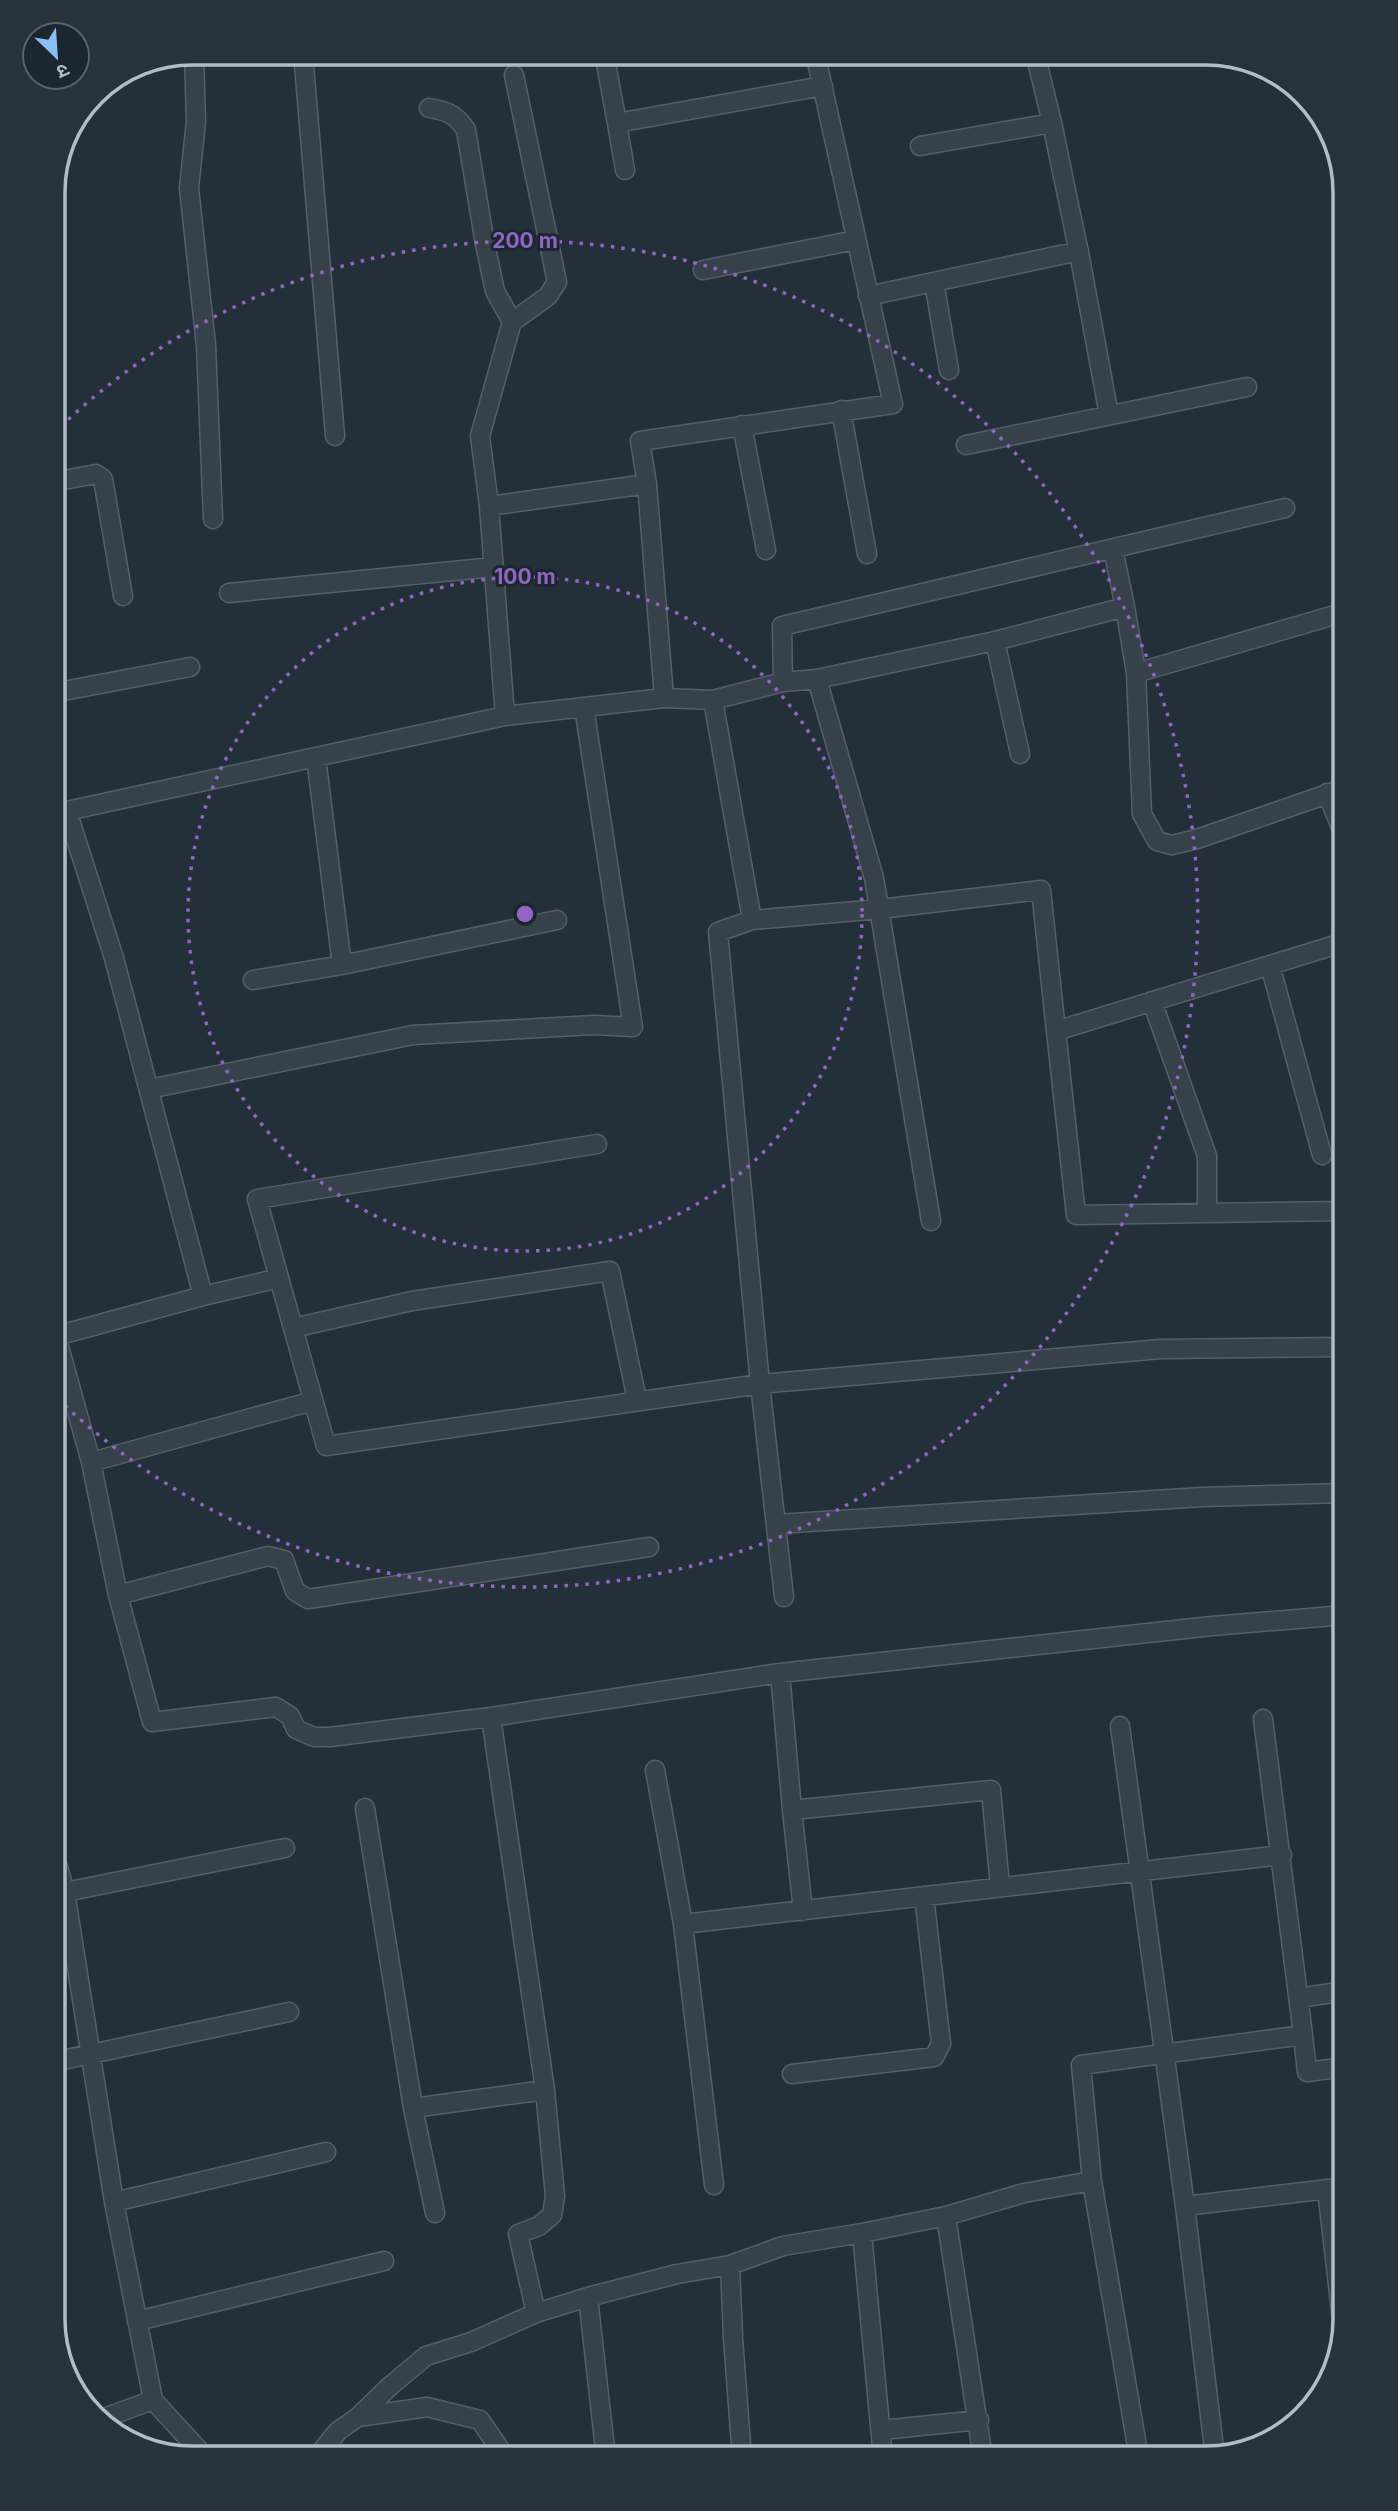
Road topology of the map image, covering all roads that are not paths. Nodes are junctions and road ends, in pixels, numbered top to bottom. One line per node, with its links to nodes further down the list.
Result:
1 (195, 65): 30 (street)
2 (304, 65): 24 (street)
3 (606, 65): 9 (street)
4 (818, 65): 7 (street)
5 (1038, 65): 10 (street)
6 (514, 75): 18 (street)
7 (822, 86): 9 (street); 13 (street)
8 (429, 108): 18 (street)
9 (617, 122): 12 (street)
10 (1052, 123): 11 (street); 14 (street)
11 (920, 146)
12 (625, 170)
13 (856, 240): 15 (street); 17 (street)
14 (1079, 251): 16 (street); 22 (street)
15 (703, 270)
16 (934, 282): 17 (street); 19 (street)
17 (868, 296): 21 (street)
18 (512, 322): 28 (street)
19 (950, 370)
20 (1247, 387): 22 (street)
21 (841, 410): 23 (street); 33 (street)
22 (1109, 415): 25 (street)
23 (742, 425): 27 (street); 32 (street)
24 (335, 436)
25 (966, 445)
26 (65, 480): 36 (street)
27 (647, 484): 28 (street); 45 (street)
28 (489, 506): 34 (street)
29 (1285, 508): 31 (street)
30 (213, 519)
31 (1113, 549): 37 (street); 43 (street)
32 (765, 550)
33 (867, 554)
34 (494, 567): 35 (street); 48 (street)
35 (229, 593)
36 (123, 596)
37 (1125, 607): 39 (street); 41 (street)
38 (1333, 616): 41 (street)
39 (995, 641): 42 (street); 49 (street)
40 (190, 667): 44 (street)
41 (1136, 673): 52 (street)
42 (817, 679): 43 (street); 56 (street)
43 (783, 682): 46 (street)
44 (65, 691)
45 (664, 698): 46 (street); 47 (street)
46 (713, 700): 58 (street)
47 (584, 707): 48 (street); 65 (street)
48 (505, 716): 50 (street)
49 (1020, 754)
50 (316, 757): 54 (street); 60 (street)
51 (1333, 791): 52 (street)
52 (1327, 793): 53 (street)
53 (1333, 807)
54 (65, 812)
55 (65, 826): 65 (street)
56 (880, 909): 58 (street); 64 (street); 70 (street)
57 (557, 919): 60 (street)
58 (752, 920): 77 (street)
59 (1333, 946): 61 (street)
60 (342, 965): 62 (street)
61 (1270, 965): 63 (street); 67 (street)
62 (253, 979)
63 (1152, 1001): 64 (street); 69 (street)
64 (1056, 1031): 69 (street)
65 (149, 1089): 72 (street)
66 (597, 1144): 71 (street)
67 (1322, 1155)
68 (1333, 1211): 69 (street)
69 (1207, 1213)
70 (931, 1221)
71 (279, 1278): 72 (street); 74 (street)
72 (202, 1296): 73 (street)
73 (65, 1327)
74 (293, 1328): 78 (street); 79 (street)
75 (1333, 1348): 77 (street)
76 (65, 1369): 80 (street)
77 (760, 1384): 78 (street); 82 (street)
78 (637, 1400): 79 (street)
79 (313, 1401): 80 (street)
80 (91, 1462): 84 (street)
81 (1333, 1493): 82 (street)
82 (777, 1524): 85 (street)
83 (649, 1547): 84 (street)
84 (118, 1595): 88 (street)
85 (784, 1597)
86 (1333, 1616): 87 (street)
87 (780, 1673): 88 (street); 93 (street)
88 (491, 1717): 111 (street)
89 (1263, 1719): 95 (street)
90 (1120, 1726): 96 (street)
91 (655, 1770): 101 (street)
92 (365, 1808): 112 (street)
93 (792, 1810): 97 (street); 100 (street)
94 (285, 1849): 98 (street)
95 (1282, 1855): 96 (street); 103 (street)
96 (1139, 1871): 97 (street); 106 (street)
97 (1000, 1887): 99 (street)
98 (65, 1892): 107 (street)
99 (925, 1896): 100 (street); 110 (street)
100 (803, 1911): 101 (street)
101 (682, 1924): 115 (street)
102 (1333, 1993): 103 (street)
103 (1298, 1998): 105 (street)
104 (289, 2011): 107 (street)
105 (1303, 2035): 106 (street); 109 (street)
106 (1164, 2052): 114 (street); 119 (street)
107 (90, 2053): 108 (street); 118 (street)
108 (65, 2059)
109 (1333, 2069)
110 (792, 2074)
111 (545, 2090): 112 (street); 127 (street)
112 (412, 2108): 120 (street)
113 (326, 2152): 118 (street)
114 (1092, 2181): 121 (street); 141 (street)
115 (714, 2185)
116 (1333, 2188): 117 (street)
117 (1327, 2189): 119 (street); 123 (street)
118 (114, 2202): 128 (street)
119 (1185, 2206): 142 (street)
120 (435, 2213)
121 (946, 2216): 122 (street); 132 (street)
122 (862, 2233): 125 (street); 133 (street)
123 (1333, 2242)
124 (384, 2260): 128 (street)
125 (730, 2265): 126 (street); 138 (street)
126 (588, 2297): 127 (street); 137 (street)
127 (536, 2313): 131 (street)
128 (137, 2321): 129 (street)
129 (153, 2400): 130 (street); 134 (street)
130 (110, 2416)
131 (358, 2417): 135 (street); 136 (street)
132 (979, 2420): 133 (street); 140 (street)
133 (882, 2430): 139 (street)
134 (195, 2446)
135 (326, 2446)
136 (498, 2446)
137 (605, 2446)
138 (741, 2446)
139 (883, 2446)
140 (982, 2446)
141 (1137, 2446)
142 (1214, 2446)

